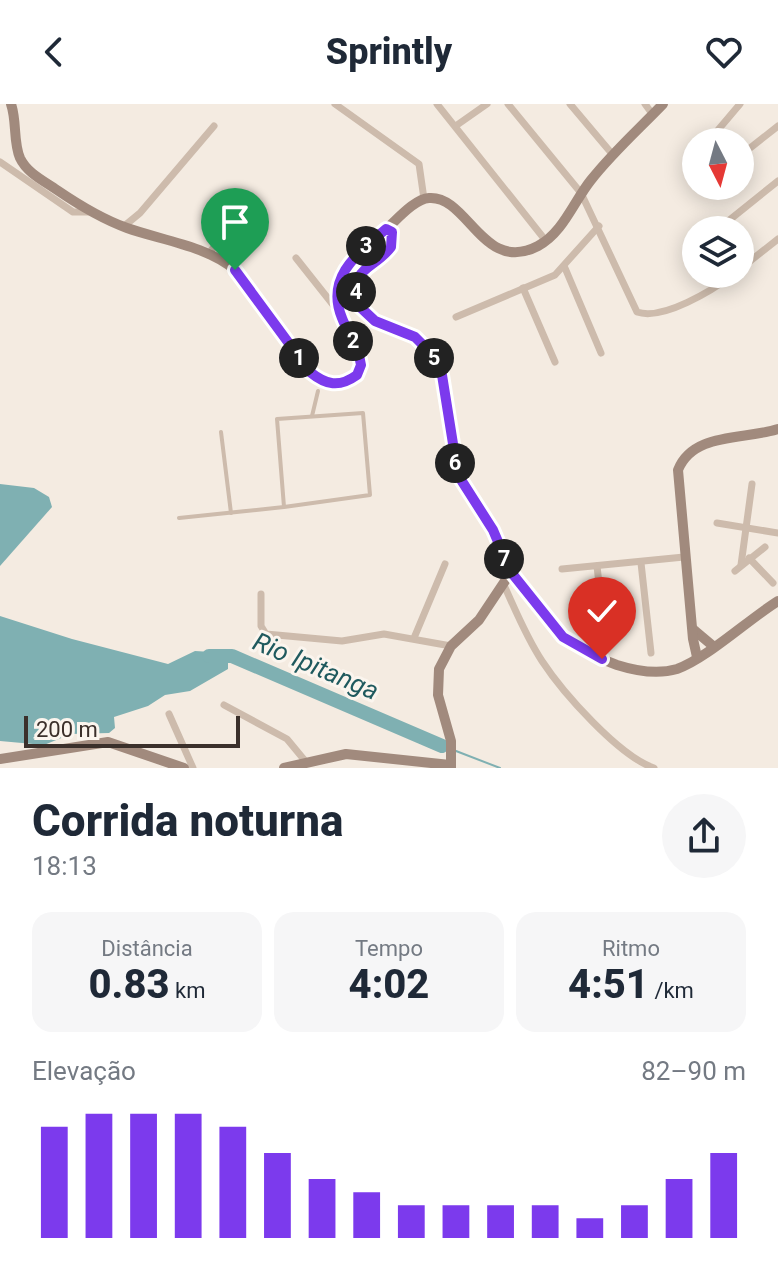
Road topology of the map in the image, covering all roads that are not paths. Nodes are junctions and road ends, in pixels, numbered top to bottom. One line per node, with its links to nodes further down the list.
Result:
1 (11, 104): 22 (main road)
2 (335, 104): 20 (street)
3 (437, 104): 11 (street)
4 (487, 104): 11 (street)
5 (508, 104): 19 (street)
6 (570, 104): 16 (street)
7 (645, 104): 10 (street)
8 (663, 104): 10 (main road)
9 (740, 104): 14 (street)
10 (653, 115): 16 (main road)
11 (457, 125): 28 (street)
12 (214, 126): 25 (street)
13 (778, 126): 15 (street)
14 (720, 128)
15 (754, 147)
16 (613, 155): 19 (main road)
17 (0, 162): 22 (street)
18 (778, 181): 23 (street)
19 (581, 193): 24 (street); 28 (main road)
20 (424, 199): 26 (main road); 28 (main road)
21 (245, 203): 29 (street)
22 (91, 211): 25 (main road)
23 (734, 216)
24 (599, 226): 32 (street); 34 (street)
25 (123, 227): 29 (main road)
26 (393, 229): 35 (main road); 57 (main road)
27 (778, 239): 31 (street)
28 (546, 241)
29 (208, 255): 39 (main road)
30 (296, 258): 35 (street)
31 (754, 258)
32 (565, 268): 33 (street); 37 (street)
33 (523, 288): 36 (street); 38 (street)
34 (708, 288)
35 (340, 313): 39 (main road)
36 (456, 317)
37 (601, 353)
38 (555, 362)
39 (321, 387): 40 (lane)
40 (312, 416): 44 (lane); 44 (lane)
41 (778, 429): 51 (main road)
42 (221, 432): 45 (lane)
43 (752, 484): 48 (street)
44 (284, 507): 45 (lane)
45 (231, 513): 46 (lane)
46 (179, 518)
47 (717, 523): 48 (street)
48 (745, 527): 49 (street); 52 (street)
49 (778, 533)
50 (765, 547): 52 (street)
51 (684, 557): 53 (street); 62 (main road)
52 (749, 558): 59 (street)
53 (641, 563): 55 (street); 67 (street)
54 (445, 564): 63 (street)
55 (597, 566): 56 (street); 64 (street)
56 (562, 569)
57 (511, 572): 58 (main road); 68 (main road)
58 (503, 583): 65 (main road); 77 (street)
59 (773, 583)
60 (261, 594): 63 (street)
61 (778, 601): 66 (main road)
62 (694, 630): 66 (main road); 68 (main road)
63 (414, 638): 65 (street)
64 (605, 638)
65 (451, 646): 73 (main road)
66 (713, 646): 68 (main road)
67 (651, 653)
68 (697, 657)
69 (224, 705): 72 (street)
70 (169, 714): 75 (street)
71 (0, 759): 74 (main road)
72 (306, 762): 73 (main road); 76 (main road)
73 (451, 766)
74 (184, 768)
75 (193, 768)
76 (284, 768)
77 (654, 768)

